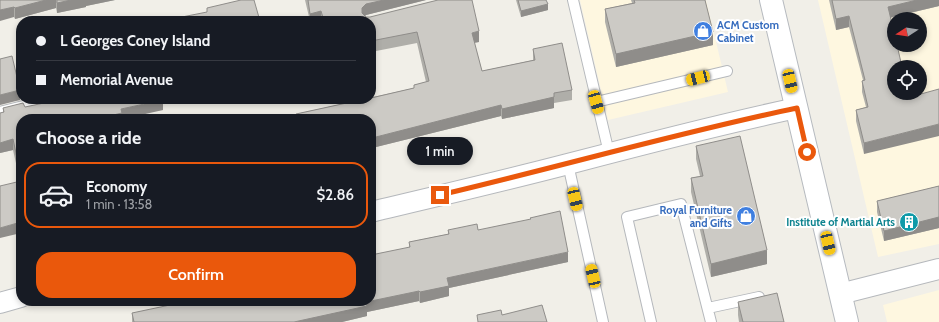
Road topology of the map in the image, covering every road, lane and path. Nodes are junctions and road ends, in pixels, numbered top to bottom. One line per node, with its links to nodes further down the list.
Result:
1 (573, 0): 4 (lane)
2 (771, 0): 6 (main road)
3 (727, 71): 4 (lane)
4 (596, 102): 8 (lane)
5 (31, 104): 7 (lane)
6 (797, 108): 8 (street); 12 (main road)
7 (0, 112)
8 (609, 153): 9 (street)
9 (568, 164): 10 (street); 17 (lane)
10 (376, 211)
11 (939, 269): 12 (street)
12 (840, 294): 20 (main road)
13 (765, 296): 16 (lane)
14 (16, 298): 15 (street)
15 (0, 302)
16 (708, 308): 18 (lane); 19 (lane)
17 (603, 322)
18 (652, 322)
19 (711, 322)
20 (847, 322)

